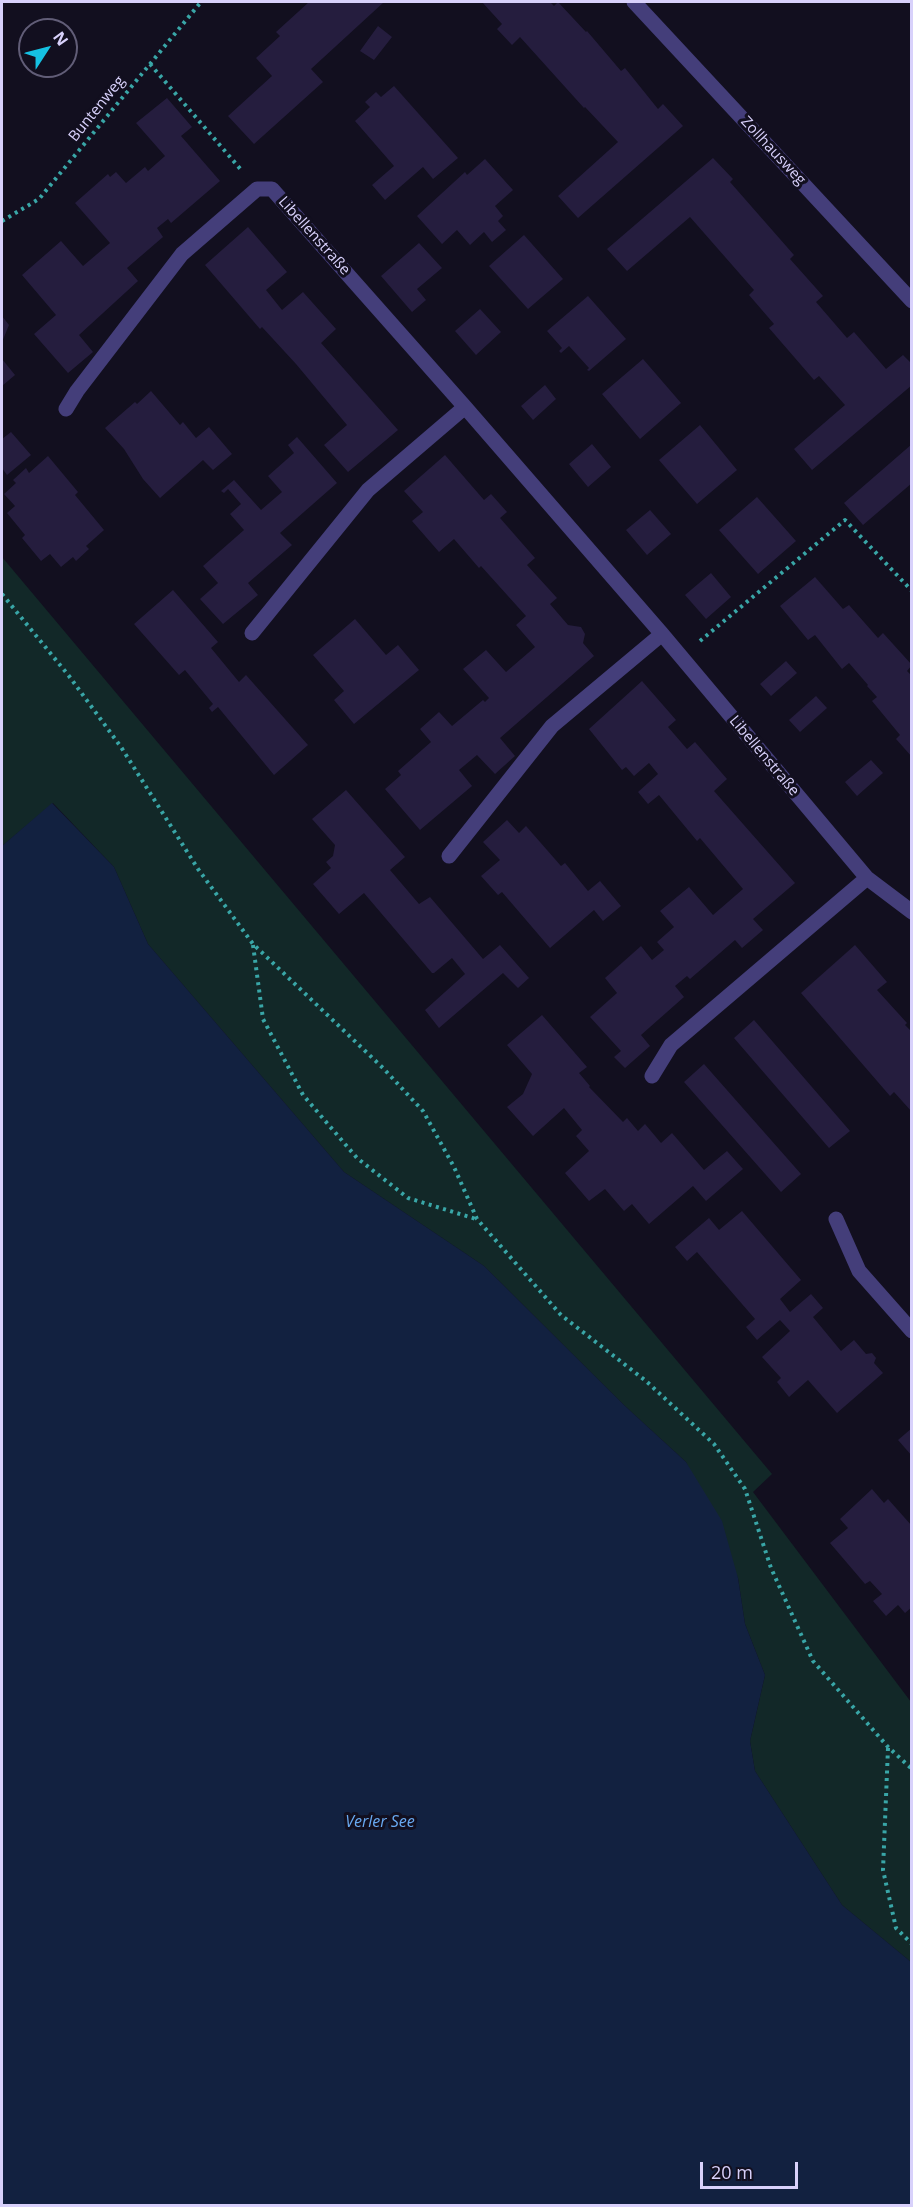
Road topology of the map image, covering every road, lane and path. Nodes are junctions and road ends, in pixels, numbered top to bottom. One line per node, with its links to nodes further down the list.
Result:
1 (201, 2): 3 (path, Buntenweg)
2 (634, 2): 6 (street, Zollhausweg)
3 (150, 64): 4 (path); 5 (path, Buntenweg)
4 (257, 189): 7 (street, Libellenstraße); 8 (street)
5 (2, 221)
6 (912, 301)
7 (465, 407): 11 (street); 12 (street, Libellenstraße)
8 (66, 409)
9 (912, 591): 13 (path)
10 (2, 594): 17 (path)
11 (252, 633)
12 (662, 634): 13 (street, Libellenstraße); 14 (street)
13 (681, 657): 15 (street, Libellenstraße)
14 (449, 856)
15 (867, 878): 16 (street, Libellenstraße); 18 (street)
16 (912, 912)
17 (253, 944): 19 (path); 19 (path)
18 (652, 1076)
19 (477, 1219): 22 (path)
20 (836, 1219): 21 (street)
21 (912, 1331)
22 (888, 1747): 23 (path); 24 (path)
23 (912, 1769)
24 (912, 1944)

